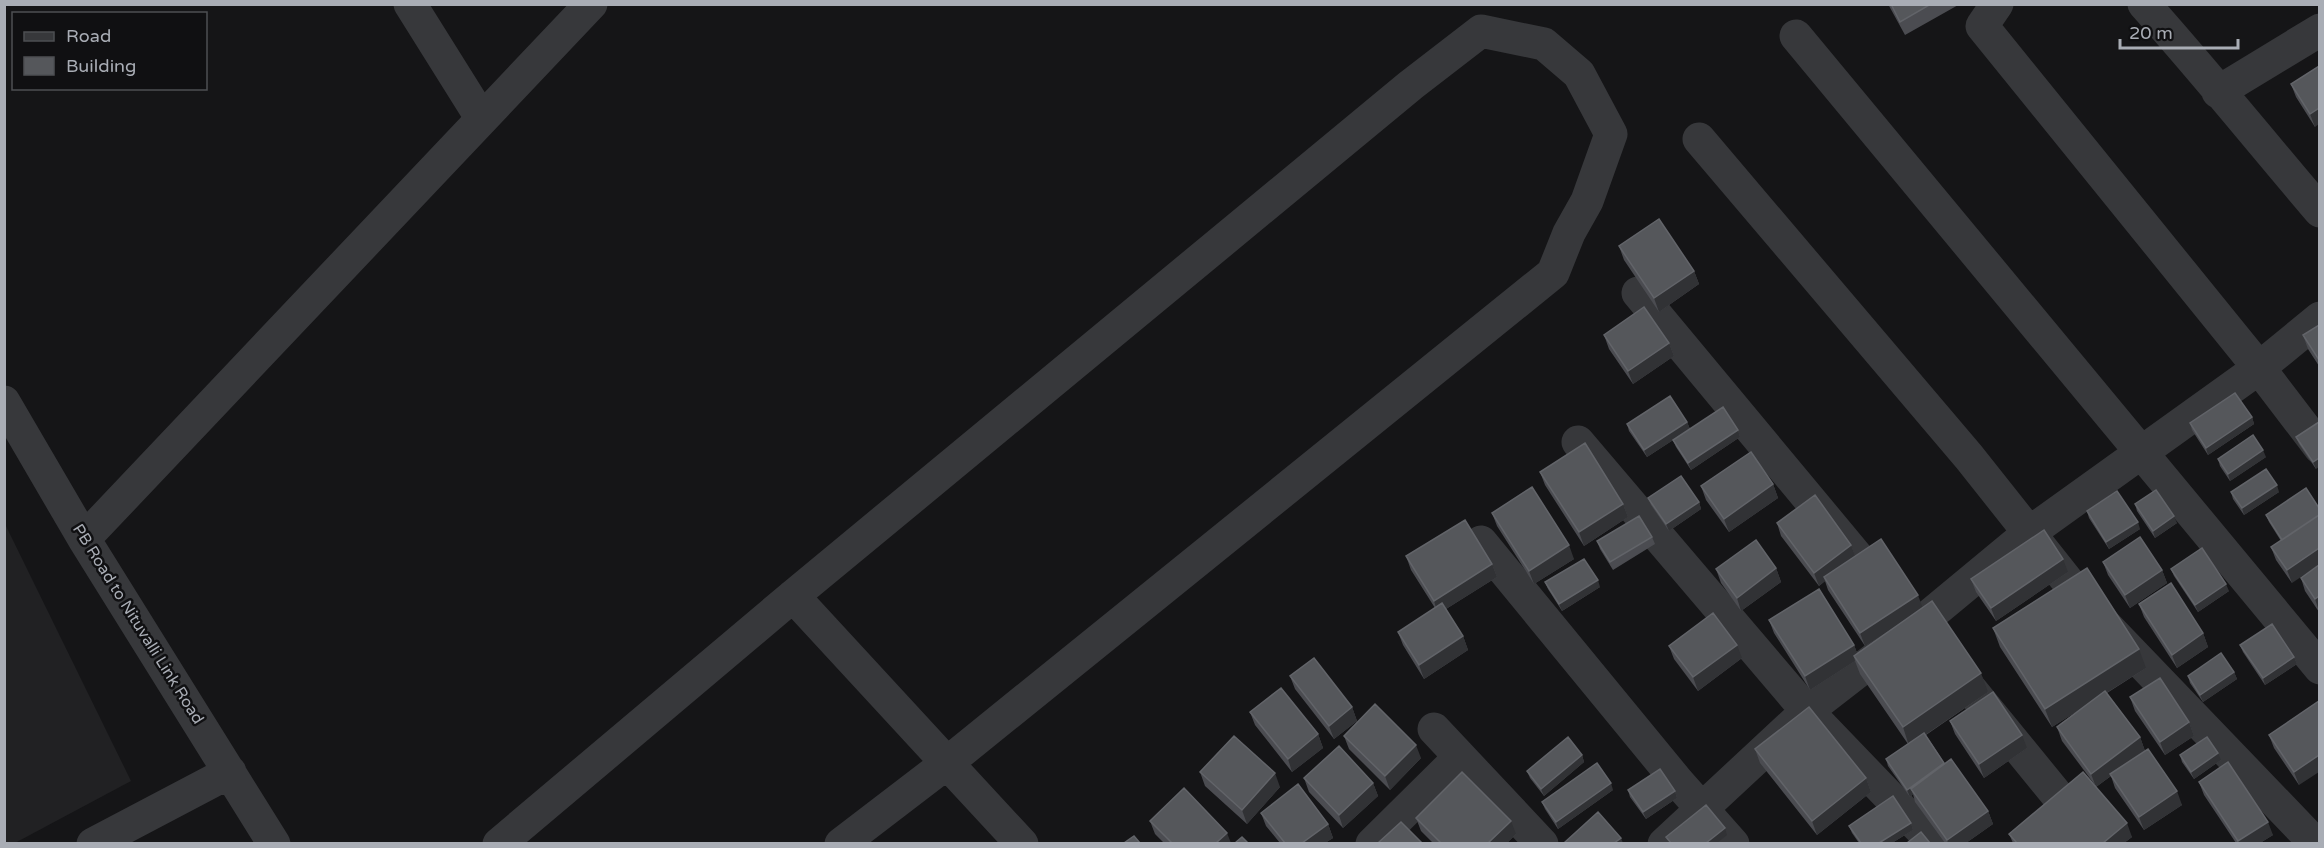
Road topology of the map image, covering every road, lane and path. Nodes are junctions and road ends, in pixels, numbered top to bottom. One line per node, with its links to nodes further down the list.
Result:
1 (410, 4): 8 (street)
2 (591, 4): 8 (street)
3 (1996, 4): 13 (street)
4 (2144, 4): 7 (street)
5 (2319, 30): 7 (street)
6 (1796, 36): 17 (street)
7 (2218, 92): 10 (street)
8 (482, 119): 19 (street)
9 (1699, 139): 18 (street)
10 (2319, 211)
11 (1638, 293): 22 (street)
12 (2319, 318): 13 (street)
13 (2259, 368): 16 (street); 17 (street)
14 (4, 402): 19 (street, PB Road to Nituvalli Link Road)
15 (1578, 442): 24 (street)
16 (2319, 448)
17 (2140, 454): 18 (street); 23 (street)
18 (2029, 533): 22 (street); 30 (street)
19 (84, 539): 28 (street, PB Road to Nituvalli Link Road)
20 (1480, 542): 29 (street)
21 (793, 596): 27 (street); 27 (street); 33 (street)
22 (1918, 625): 24 (street); 41 (street)
23 (2319, 668)
24 (1807, 711): 29 (street); 40 (street)
25 (1434, 729): 26 (street)
26 (1460, 757): 36 (street); 37 (street)
27 (947, 762): 34 (street); 35 (street)
28 (230, 772): 31 (street); 32 (street, PB Road to Nituvalli Link Road)
29 (1702, 808): 38 (street); 39 (street)
30 (2314, 840)
31 (93, 843)
32 (274, 843)
33 (499, 843)
34 (840, 843)
35 (1022, 843)
36 (1372, 843)
37 (1542, 843)
38 (1664, 843)
39 (1733, 843)
40 (1935, 843)
41 (2097, 843)

